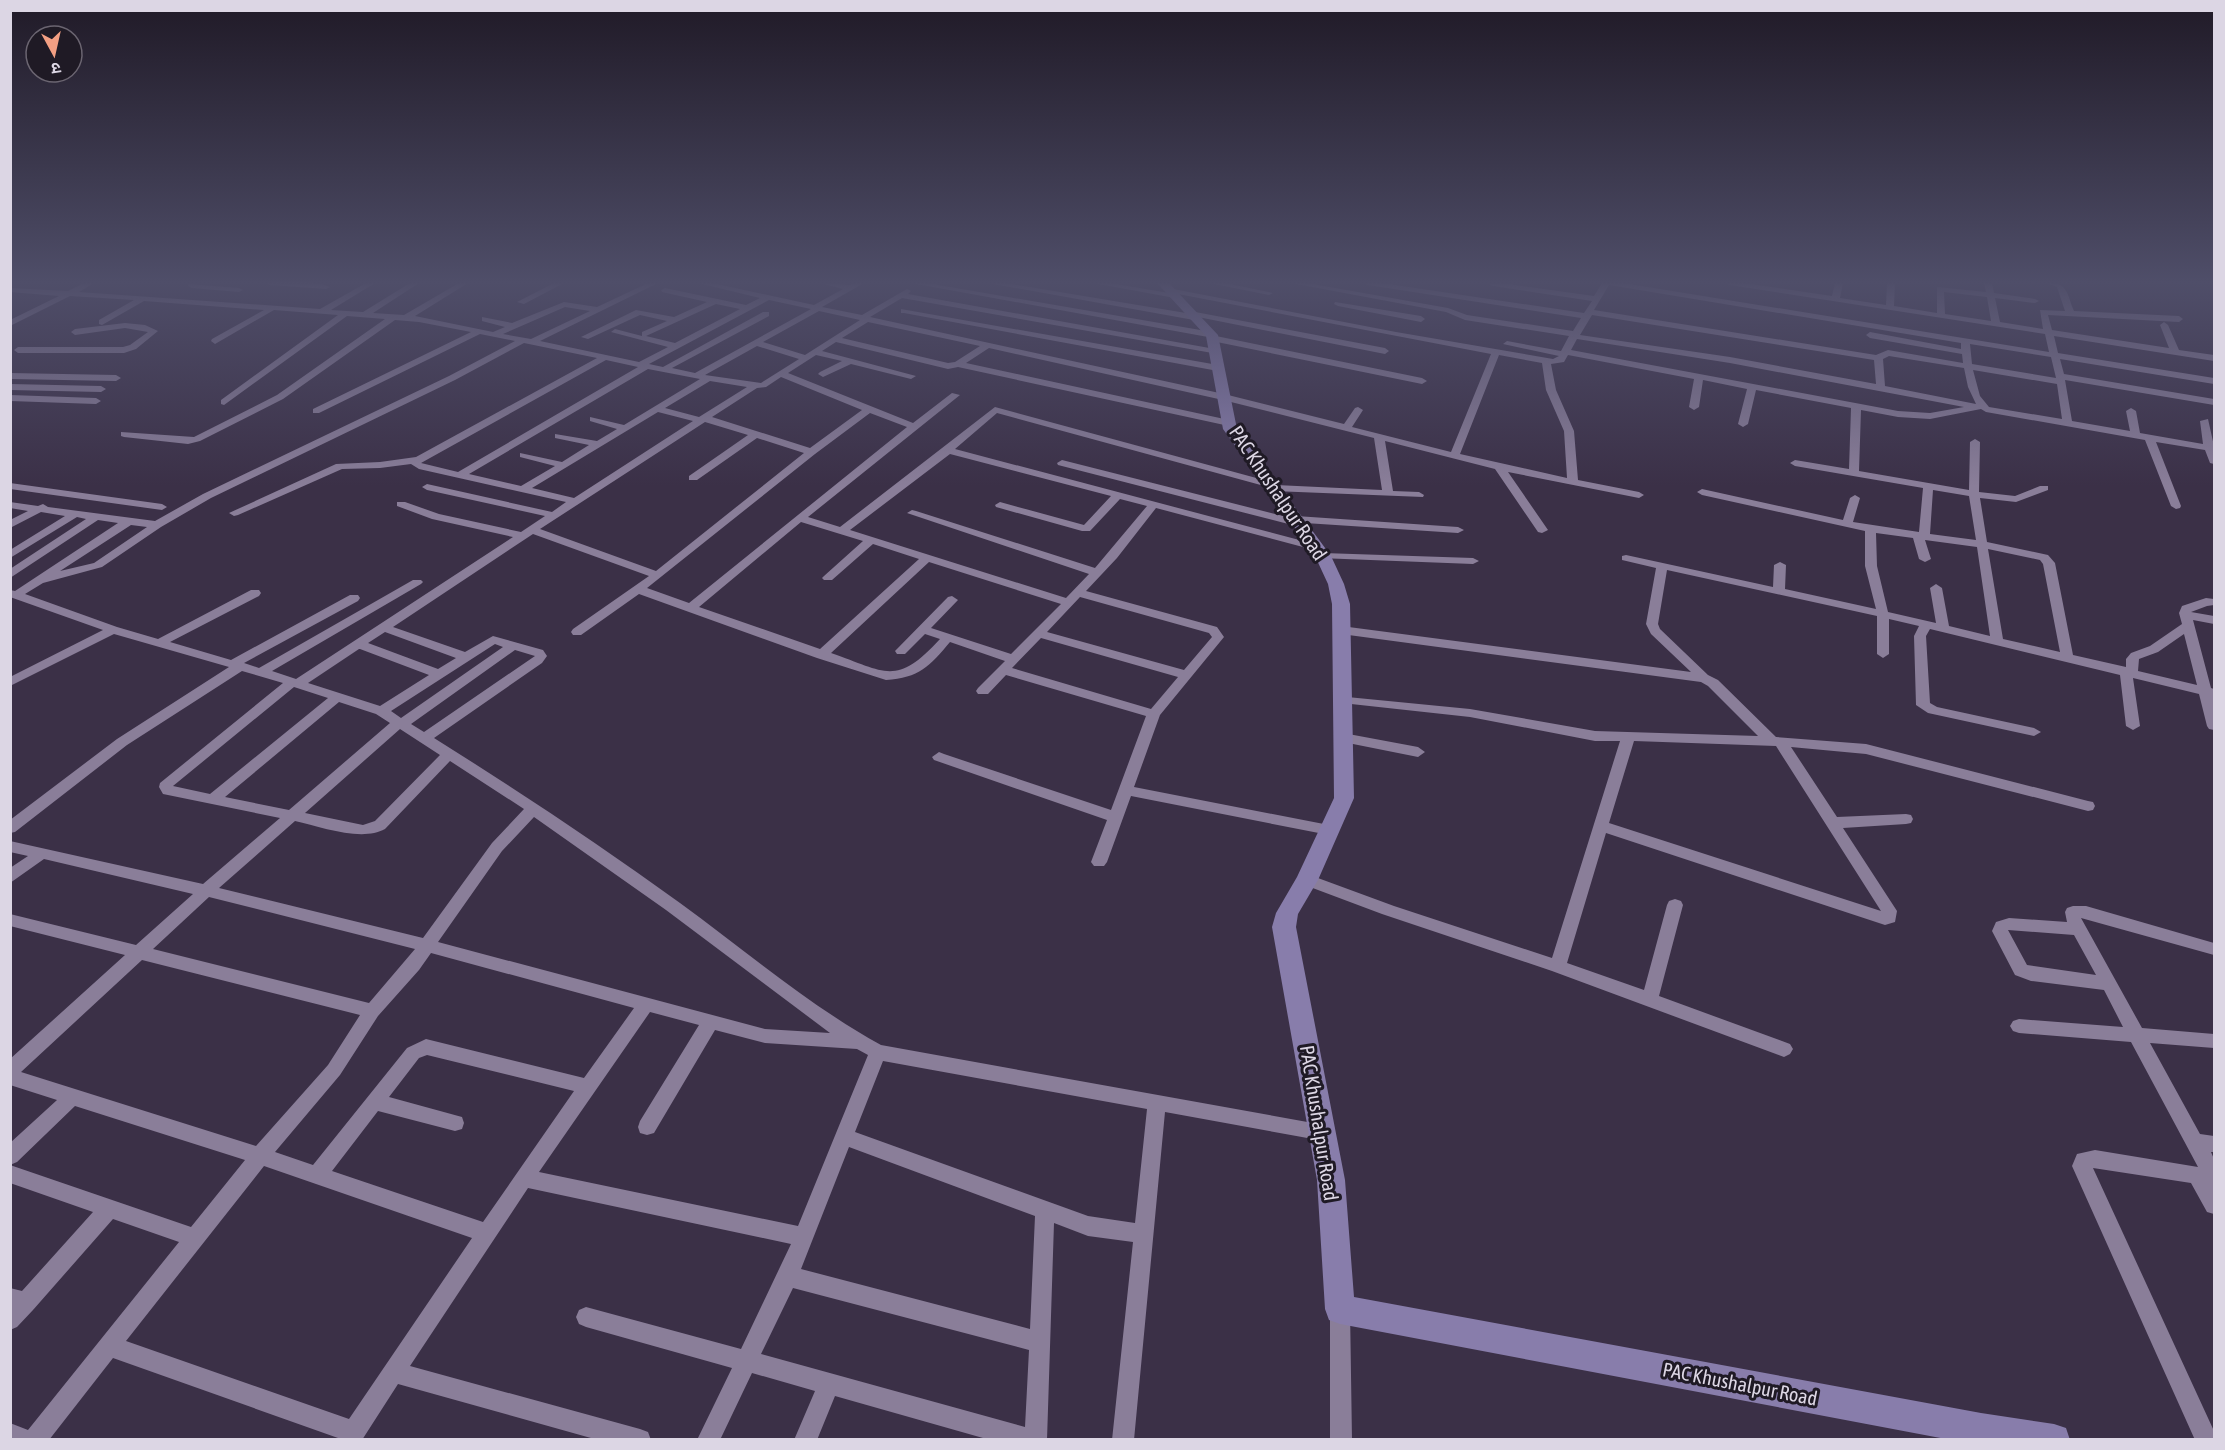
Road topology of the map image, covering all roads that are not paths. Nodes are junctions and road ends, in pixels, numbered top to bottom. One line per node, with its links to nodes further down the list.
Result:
1 (87, 351): 24 (street)
2 (294, 351): 62 (street)
3 (346, 351): 81 (street)
4 (440, 351): 70 (street)
5 (508, 351): 135 (street)
6 (568, 351): 32 (street)
7 (668, 351): 39 (street)
8 (699, 351): 41 (street)
9 (742, 351): 45 (street)
10 (782, 351): 33 (street)
11 (883, 351): 38 (street)
12 (979, 351): 38 (street)
13 (1005, 351): 26 (street)
14 (1215, 351): 59 (main road, PAC Khushalpur Road)
15 (1231, 351): 51 (street)
16 (1490, 351): 27 (street)
17 (1549, 351): 30 (street)
18 (1672, 351): 57 (street)
19 (1830, 351): 34 (street)
20 (1958, 351): 28 (street)
21 (2032, 351): 31 (street)
22 (2052, 351): 31 (street)
23 (2167, 351): 29 (street)
24 (14, 352)
25 (815, 352): 33 (street); 36 (street)
26 (1010, 352): 59 (street)
27 (1497, 352): 37 (street); 93 (street)
28 (1966, 352): 40 (street)
29 (2175, 352): 35 (street)
30 (1564, 353): 37 (street); 47 (street)
31 (2053, 354): 50 (street); 52 (street)
32 (604, 358): 39 (street); 94 (street)
33 (806, 358): 42 (street)
34 (1879, 358): 40 (street); 57 (street)
35 (2214, 358)
36 (850, 361): 43 (street); 46 (street)
37 (1546, 361): 103 (street)
38 (958, 364): 76 (street)
39 (643, 366): 41 (street); 101 (street)
40 (1968, 367): 50 (street); 66 (street)
41 (663, 370): 45 (street)
42 (781, 374): 53 (street); 68 (street)
43 (823, 374)
44 (10, 376): 48 (street)
45 (696, 376): 49 (street)
46 (911, 376)
47 (1699, 377): 55 (street); 65 (street)
48 (116, 378)
49 (707, 379): 53 (street); 67 (street)
50 (2060, 379): 63 (street); 75 (street)
51 (1422, 381)
52 (2214, 381)
53 (755, 386): 73 (street)
54 (10, 387): 56 (street)
55 (1752, 387): 64 (street); 77 (street)
56 (101, 389)
57 (1881, 389): 66 (street)
58 (955, 395): 78 (street)
59 (1224, 397): 76 (main road, PAC Khushalpur Road); 80 (street)
60 (10, 398): 61 (street)
61 (96, 401)
62 (224, 402)
63 (2214, 402)
64 (1856, 406): 66 (street); 100 (street)
65 (1694, 407)
66 (1981, 407): 75 (street)
67 (656, 409): 73 (street); 79 (street)
68 (869, 410): 78 (street); 91 (street)
69 (1358, 410): 80 (street)
70 (316, 411)
71 (2130, 411): 83 (street)
72 (593, 419): 79 (street)
73 (702, 419): 82 (street); 118 (street)
74 (2205, 421): 89 (street)
75 (2067, 422): 83 (street)
76 (1228, 423): 107 (main road, PAC Khushalpur Road)
77 (1743, 424)
78 (912, 426): 131 (street)
79 (625, 428): 88 (street)
80 (1346, 428): 85 (street)
81 (124, 434)
82 (756, 434): 91 (street); 102 (street)
83 (2135, 434): 86 (street)
84 (558, 436): 88 (street)
85 (1379, 437): 93 (street); 112 (street)
86 (2149, 437): 89 (street); 123 (street)
87 (1975, 442): 113 (street)
88 (598, 444): 98 (street)
89 (2212, 448): 95 (street)
90 (948, 450): 107 (street); 116 (street); 140 (street)
91 (811, 452): 157 (street)
92 (524, 455): 98 (street)
93 (1454, 456): 99 (street)
94 (418, 460): 101 (street); 126 (street)
95 (2214, 461)
96 (1062, 463): 133 (street)
97 (1796, 463): 100 (street)
98 (564, 465): 109 (street)
99 (1499, 467): 103 (street); 138 (street)
100 (1854, 473): 105 (street)
101 (460, 475): 109 (street)
102 (693, 478)
103 (1573, 483): 115 (street)
104 (10, 486): 111 (street)
105 (1928, 486): 113 (street); 141 (street)
106 (427, 487): 129 (street)
107 (1272, 487): 112 (street); 133 (main road, PAC Khushalpur Road)
108 (2044, 488): 113 (street)
109 (522, 490): 118 (street)
110 (1702, 492): 136 (street)
111 (65, 494): 124 (street); 125 (street)
112 (1388, 494): 114 (street)
113 (1974, 494): 146 (street)
114 (1419, 495)
115 (1640, 495)
116 (1117, 496): 121 (street); 122 (street)
117 (1855, 498): 136 (street)
118 (574, 501): 129 (street)
119 (401, 504): 142 (street)
120 (10, 505): 125 (street)
121 (999, 505)
122 (1152, 506): 147 (street); 155 (street)
123 (2176, 506)
124 (162, 507)
125 (40, 509): 128 (street); 134 (street)
126 (234, 513)
127 (912, 513): 155 (street)
128 (75, 514): 130 (street); 145 (street)
129 (553, 515): 142 (street)
130 (96, 517): 132 (street); 156 (street)
131 (801, 519): 140 (street); 170 (street)
132 (129, 521): 135 (street); 159 (street)
133 (1298, 522): 137 (street); 147 (main road, PAC Khushalpur Road)
134 (10, 525)
135 (157, 525): 159 (street)
136 (1847, 525): 139 (street)
137 (1458, 530)
138 (1542, 530)
139 (1869, 530): 141 (street); 171 (street)
140 (842, 531): 143 (street)
141 (1921, 535): 146 (street); 151 (street)
142 (521, 537): 157 (street); 175 (street)
143 (871, 540): 149 (street); 158 (street)
144 (10, 541): 145 (street)
145 (28, 544): 148 (street)
146 (1982, 544): 183 (street); 191 (street)
147 (1320, 552): 152 (street); 179 (main road, PAC Khushalpur Road)
148 (10, 555)
149 (927, 558): 166 (street); 189 (street)
150 (1626, 558): 154 (street)
151 (1925, 559)
152 (1473, 561)
153 (1779, 565): 163 (street)
154 (1662, 566): 163 (street); 199 (street)
155 (1097, 573): 166 (street)
156 (10, 575)
157 (658, 575): 162 (street)
158 (828, 578)
159 (39, 580): 165 (street)
160 (417, 582): 195 (street)
161 (1936, 588): 176 (street)
162 (638, 590): 170 (street); 180 (street)
163 (1779, 591): 171 (street)
164 (255, 593): 184 (street)
165 (13, 594): 178 (street)
166 (1073, 597): 181 (street); 198 (street)
167 (354, 598): 193 (street)
168 (952, 600): 177 (street)
169 (2214, 602): 172 (street)
170 (690, 608): 189 (street)
171 (1883, 614): 174 (street); 188 (street)
172 (2187, 620): 173 (street); 196 (street); 203 (street)
173 (2214, 620)
174 (1926, 624): 176 (street); 211 (street)
175 (384, 628): 185 (street); 190 (street)
176 (1943, 628): 183 (street)
177 (923, 629): 182 (street); 187 (street)
178 (113, 630): 184 (street); 200 (street)
179 (1341, 630): 199 (street); 205 (main road, PAC Khushalpur Road)
180 (577, 632)
181 (1038, 633): 192 (street); 198 (street)
182 (947, 638): 189 (street); 192 (street)
183 (1997, 640): 191 (street)
184 (159, 643): 193 (street)
185 (359, 644): 197 (street); 201 (street)
186 (514, 645): 190 (street); 208 (street); 213 (street)
187 (901, 651)
188 (1883, 654)
189 (822, 655)
190 (465, 657): 197 (street)
191 (2067, 657): 196 (street)
192 (1013, 659): 194 (street)
193 (237, 665): 195 (street); 228 (street)
194 (1003, 670): 202 (street); 207 (street)
195 (261, 672): 201 (street)
196 (2129, 672): 203 (street); 209 (street)
197 (438, 674): 206 (street)
198 (1187, 675): 207 (street)
199 (1704, 678): 215 (street)
200 (10, 682)
201 (295, 683): 204 (street); 220 (street)
202 (983, 691)
203 (2210, 692): 210 (street)
204 (337, 697): 206 (street); 220 (street)
205 (1342, 699): 212 (street); 214 (main road, PAC Khushalpur Road)
206 (381, 711): 208 (street)
207 (1154, 714): 219 (street)
208 (400, 723): 213 (street); 223 (street)
209 (2133, 726)
210 (2214, 726)
211 (2034, 732)
212 (1628, 737): 215 (street); 227 (street)
213 (424, 738): 217 (street)
214 (1343, 738): 216 (street); 229 (main road, PAC Khushalpur Road)
215 (1776, 741): 221 (street); 226 (street)
216 (1418, 752)
217 (449, 754): 222 (street); 223 (street)
218 (939, 757): 224 (street)
219 (1126, 790): 224 (street); 229 (street)
220 (213, 799): 223 (street)
221 (2088, 806)
222 (534, 809): 239 (street); 251 (street)
223 (292, 816): 235 (street)
224 (1116, 818): 232 (street)
225 (1906, 819): 226 (street)
226 (1832, 823): 227 (street)
227 (1600, 826): 242 (street)
228 (10, 828)
229 (1329, 830): 234 (main road, PAC Khushalpur Road)
230 (10, 846): 231 (street)
231 (42, 853): 233 (street); 235 (street)
232 (1100, 862)
233 (10, 877)
234 (1307, 880): 242 (street); 261 (main road, PAC Khushalpur Road)
235 (206, 891): 239 (street); 241 (street)
236 (1675, 905): 244 (street)
237 (10, 920): 241 (street)
238 (2079, 929): 240 (street); 243 (street); 243 (street)
239 (426, 945): 245 (street); 246 (street)
240 (2214, 949)
241 (140, 953): 246 (street); 253 (street)
242 (1558, 966): 244 (street)
243 (2109, 984): 249 (street)
244 (1650, 999): 252 (street)
245 (646, 1004): 247 (street); 255 (street)
246 (372, 1011): 265 (street)
247 (710, 1022): 251 (street); 260 (street)
248 (2019, 1026): 249 (street)
249 (2137, 1035): 250 (street); 263 (street)
250 (2214, 1041)
251 (870, 1047): 258 (street); 262 (street)
252 (1784, 1049)
253 (10, 1071)
254 (10, 1077): 256 (street)
255 (588, 1087): 257 (street); 269 (street)
256 (72, 1097): 264 (street); 265 (street)
257 (375, 1102): 259 (street); 267 (street)
258 (1157, 1103): 261 (street); 274 (street)
259 (455, 1123)
260 (647, 1127)
261 (1324, 1132): 279 (main road, PAC Khushalpur Road)
262 (844, 1136): 272 (street); 275 (street)
263 (2206, 1143): 268 (street)
264 (10, 1156)
265 (260, 1156): 267 (street); 276 (street)
266 (10, 1174): 271 (street)
267 (317, 1175): 273 (street)
268 (2209, 1177): 270 (street); 299 (street)
269 (524, 1178): 273 (street); 275 (street)
270 (2214, 1205)
271 (110, 1208): 276 (street); 278 (street)
272 (1046, 1210): 274 (street); 282 (street)
273 (488, 1233): 285 (street)
274 (1144, 1234): 296 (street)
275 (804, 1237): 277 (street)
276 (195, 1238): 283 (street)
277 (788, 1276): 282 (street); 284 (street)
278 (18, 1301): 281 (street)
279 (1340, 1309): 288 (main road, PAC Khushalpur Road); 297 (street)
280 (586, 1317): 284 (street)
281 (10, 1320)
282 (1040, 1342): 295 (street)
283 (108, 1346): 289 (street); 291 (street)
284 (746, 1361): 286 (street); 293 (street)
285 (393, 1372): 289 (street); 292 (street)
286 (829, 1384): 294 (street); 295 (street)
287 (10, 1434): 290 (street)
288 (1983, 1434): 298 (main road, PAC Khushalpur Road)
289 (351, 1436)
290 (24, 1440)
291 (34, 1440)
292 (640, 1440)
293 (708, 1440)
294 (805, 1440)
295 (1034, 1440)
296 (1123, 1440)
297 (1341, 1440)
298 (2054, 1440)
299 (2207, 1440)

